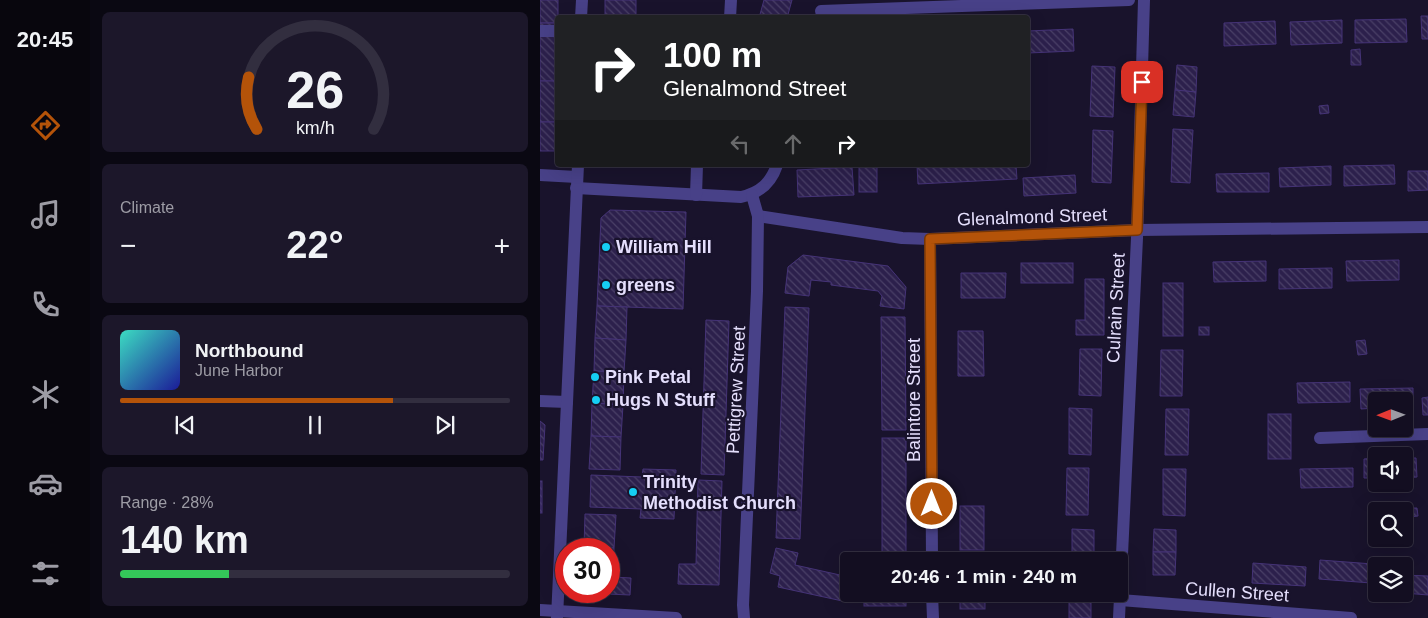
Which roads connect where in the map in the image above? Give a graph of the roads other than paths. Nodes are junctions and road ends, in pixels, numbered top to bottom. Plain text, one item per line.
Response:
1 (582, 0) edge
2 (731, 0) edge
3 (1129, 0) edge
4 (1144, 0) edge
5 (822, 10) edge
6 (582, 15) edge
7 (730, 15) edge
8 (540, 31) edge
9 (555, 31) edge
10 (697, 167) edge
11 (776, 167) edge
12 (540, 175) edge
13 (577, 177) edge
14 (696, 195) junction
15 (752, 195) junction
16 (758, 216) junction
17 (1428, 227) edge
18 (1137, 230) junction
19 (930, 239) junction
20 (540, 401) edge
21 (567, 402) junction
22 (1428, 434) edge
23 (1320, 438) dead end
24 (932, 552) edge
25 (1122, 552) edge
26 (1128, 601) edge
27 (932, 602) edge
28 (1120, 602) edge
29 (540, 610) edge
30 (557, 615) edge
31 (676, 618) edge
32 (744, 618) edge
33 (932, 618) edge
34 (1119, 618) edge
35 (1351, 618) edge

1 - 6 street
2 - 7 street
3 - 5 street
4 - 18 street, Culrain Street
8 - 9 street
10 - 14 street
11 - 15 street
12 - 13 street
13 - 14 street
13 - 21 street
14 - 15 street
15 - 16 street, Pettigrew Street
16 - 19 street, Glenalmond Street
16 - 32 street, Pettigrew Street
17 - 18 street, Glenalmond Street
18 - 19 street, Glenalmond Street
18 - 25 street, Culrain Street
19 - 24 street, Balintore Street
20 - 21 street
21 - 30 street
22 - 23 street
26 - 35 street, Cullen Street
27 - 33 street
28 - 34 street, Culrain Street
29 - 30 street
30 - 31 street

